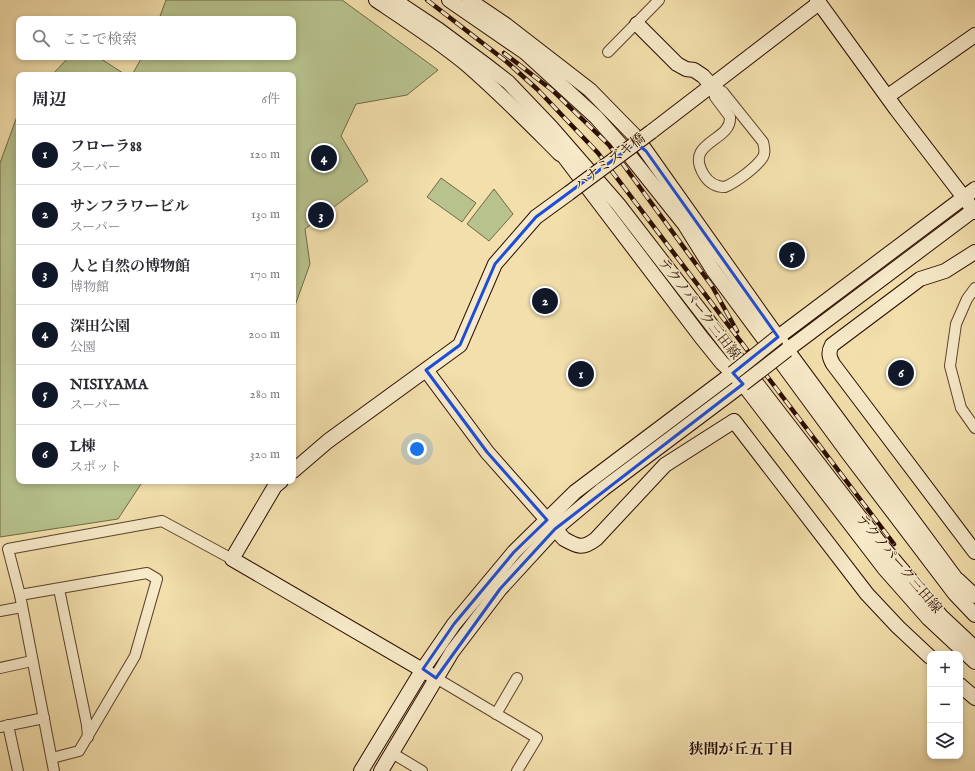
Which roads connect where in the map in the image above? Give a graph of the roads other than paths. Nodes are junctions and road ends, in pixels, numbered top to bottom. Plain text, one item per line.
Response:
1 (376, 0) edge
2 (394, 0) edge
3 (449, 0) edge
4 (469, 0) edge
5 (660, 0) edge
6 (818, 1) edge
7 (637, 24) junction
8 (975, 35) edge
9 (608, 52) dead end
10 (526, 53) junction
11 (508, 82) junction
12 (712, 86) junction
13 (888, 96) junction
14 (646, 151) junction
15 (568, 161) junction
16 (970, 193) edge
17 (975, 210) edge
18 (975, 252) edge
19 (975, 288) edge
20 (778, 337) junction
21 (787, 350) junction
22 (426, 370) junction
23 (733, 373) junction
24 (743, 384) junction
25 (975, 428) edge
26 (296, 468) edge
27 (277, 484) edge
28 (551, 524) junction
29 (4, 549) edge
30 (975, 552) edge
31 (232, 559) junction
32 (954, 576) junction
33 (59, 589) junction
34 (20, 595) junction
35 (975, 596) edge
36 (22, 607) junction
37 (975, 608) edge
38 (0, 611) edge
39 (975, 615) edge
40 (975, 648) edge
41 (927, 655) edge
42 (32, 661) junction
43 (975, 663) edge
44 (0, 668) edge
45 (423, 669) junction
46 (436, 678) junction
47 (517, 678) dead end
48 (962, 687) edge
49 (975, 698) edge
50 (496, 714) junction
51 (44, 718) junction
52 (4, 726) edge
53 (88, 737) junction
54 (392, 753) junction
55 (52, 758) junction
56 (18, 771) edge
57 (54, 771) edge
58 (360, 771) edge
59 (381, 771) edge
60 (422, 771) edge
61 (517, 771) edge

1 - 15 street
2 - 11 street, テクノパーク三田線
3 - 10 street, テクノパーク三田線
4 - 14 street
5 - 7 street
6 - 12 street, ハナミズキ橋
6 - 13 street
7 - 9 street
7 - 12 street
8 - 13 street
10 - 14 street
10 - 39 street, テクノパーク三田線
11 - 15 street
11 - 40 street, テクノパーク三田線
12 - 12 street
12 - 22 street, ハナミズキ橋, bridge
13 - 16 street
14 - 20 street
15 - 23 street
16 - 17 street
16 - 20 street
17 - 21 street
18 - 30 street
19 - 25 street
20 - 21 street
20 - 23 street, bridge
21 - 24 street, bridge
21 - 32 street
22 - 26 street, ハナミズキ橋
22 - 28 street
23 - 24 street
23 - 28 street
24 - 28 street
24 - 43 street
27 - 31 street
28 - 41 street
28 - 45 street
28 - 46 street
29 - 31 street
29 - 34 street
31 - 45 street
32 - 35 street
32 - 37 street
33 - 34 street
33 - 53 street
33 - 53 street
34 - 36 street
36 - 38 street
36 - 42 street
42 - 44 street
42 - 51 street
45 - 46 street
45 - 58 street
46 - 50 street
46 - 54 street
47 - 50 street
48 - 49 street
50 - 61 street
51 - 52 street
51 - 55 street
52 - 56 street
53 - 55 street
54 - 59 street
54 - 60 street
55 - 57 street

